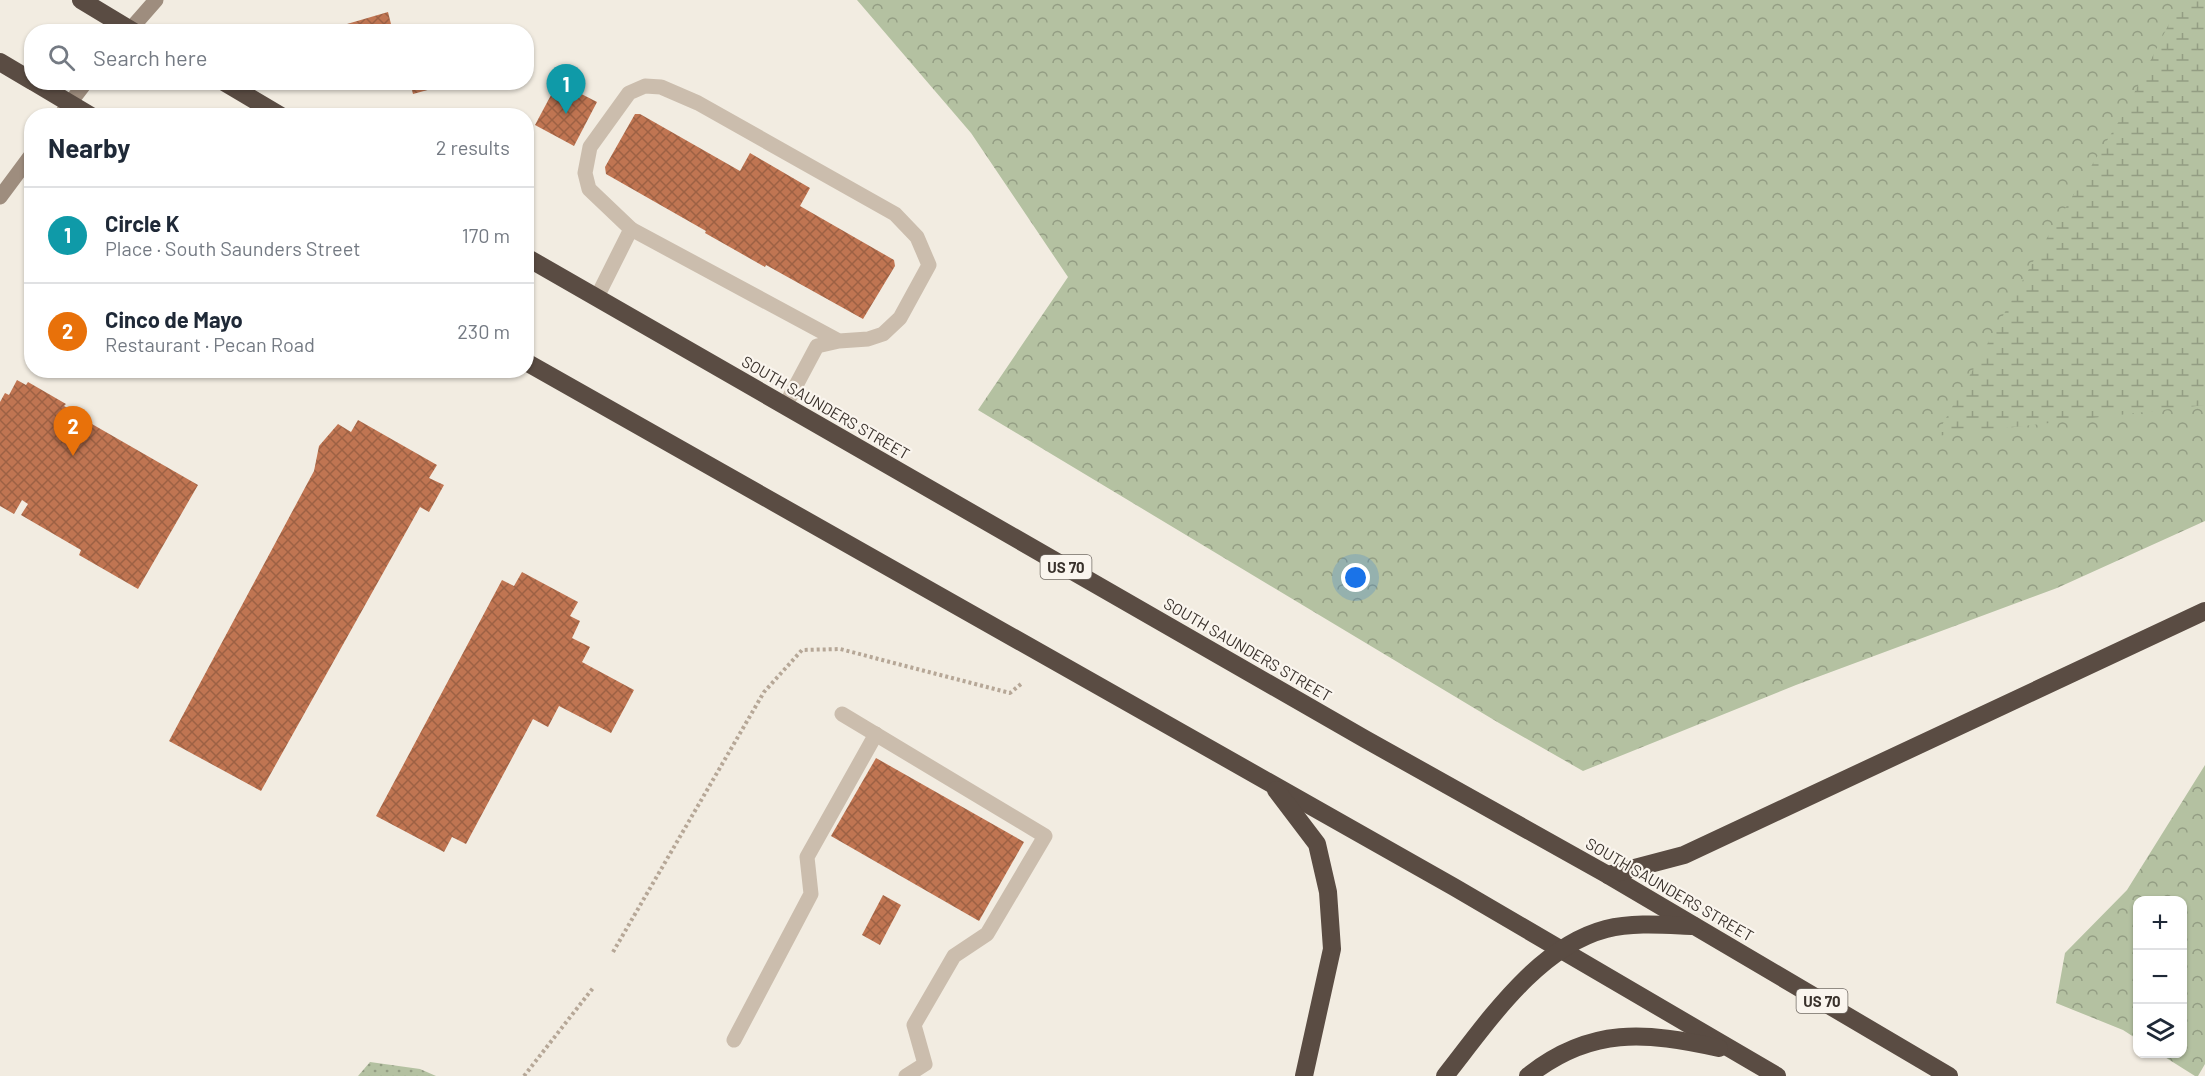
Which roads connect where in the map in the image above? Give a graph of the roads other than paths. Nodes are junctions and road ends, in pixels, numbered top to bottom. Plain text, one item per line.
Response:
1 (81, 0) edge
2 (156, 0) edge
3 (120, 24) edge
4 (137, 24) edge
5 (0, 62) edge
6 (24, 77) edge
7 (42, 90) edge
8 (80, 90) edge
9 (237, 90) edge
10 (64, 108) edge
11 (66, 108) edge
12 (268, 108) edge
13 (24, 165) edge
14 (0, 197) edge
15 (631, 230) junction
16 (534, 262) edge
17 (597, 297) junction
18 (839, 341) junction
19 (534, 367) edge
20 (785, 406) junction
21 (2205, 611) edge
22 (842, 714) dead end
23 (876, 734) junction
24 (1271, 783) junction
25 (1608, 875) junction
26 (1696, 926) junction
27 (1562, 951) junction
28 (734, 1040) dead end
29 (1737, 1052) junction
30 (906, 1076) edge
31 (1304, 1076) edge
32 (1444, 1076) edge
33 (1528, 1076) edge
34 (1778, 1076) edge
35 (1949, 1076) edge

1 - 3 highway
2 - 4 street
5 - 6 highway
7 - 10 highway
8 - 11 street
9 - 12 highway
13 - 14 street
15 - 17 lane
15 - 18 lane
15 - 18 lane
16 - 17 highway, SOUTH SAUNDERS STREET / US 70
17 - 20 highway, SOUTH SAUNDERS STREET / US 70
18 - 20 lane
19 - 24 highway
20 - 25 highway, SOUTH SAUNDERS STREET / US 70
21 - 25 highway
22 - 23 lane
23 - 28 lane
23 - 30 lane
24 - 27 highway
24 - 31 highway
25 - 26 highway, SOUTH SAUNDERS STREET / US 70
26 - 27 highway
26 - 35 highway, SOUTH SAUNDERS STREET / US 70
27 - 29 highway
27 - 32 highway
29 - 33 highway
29 - 34 highway

